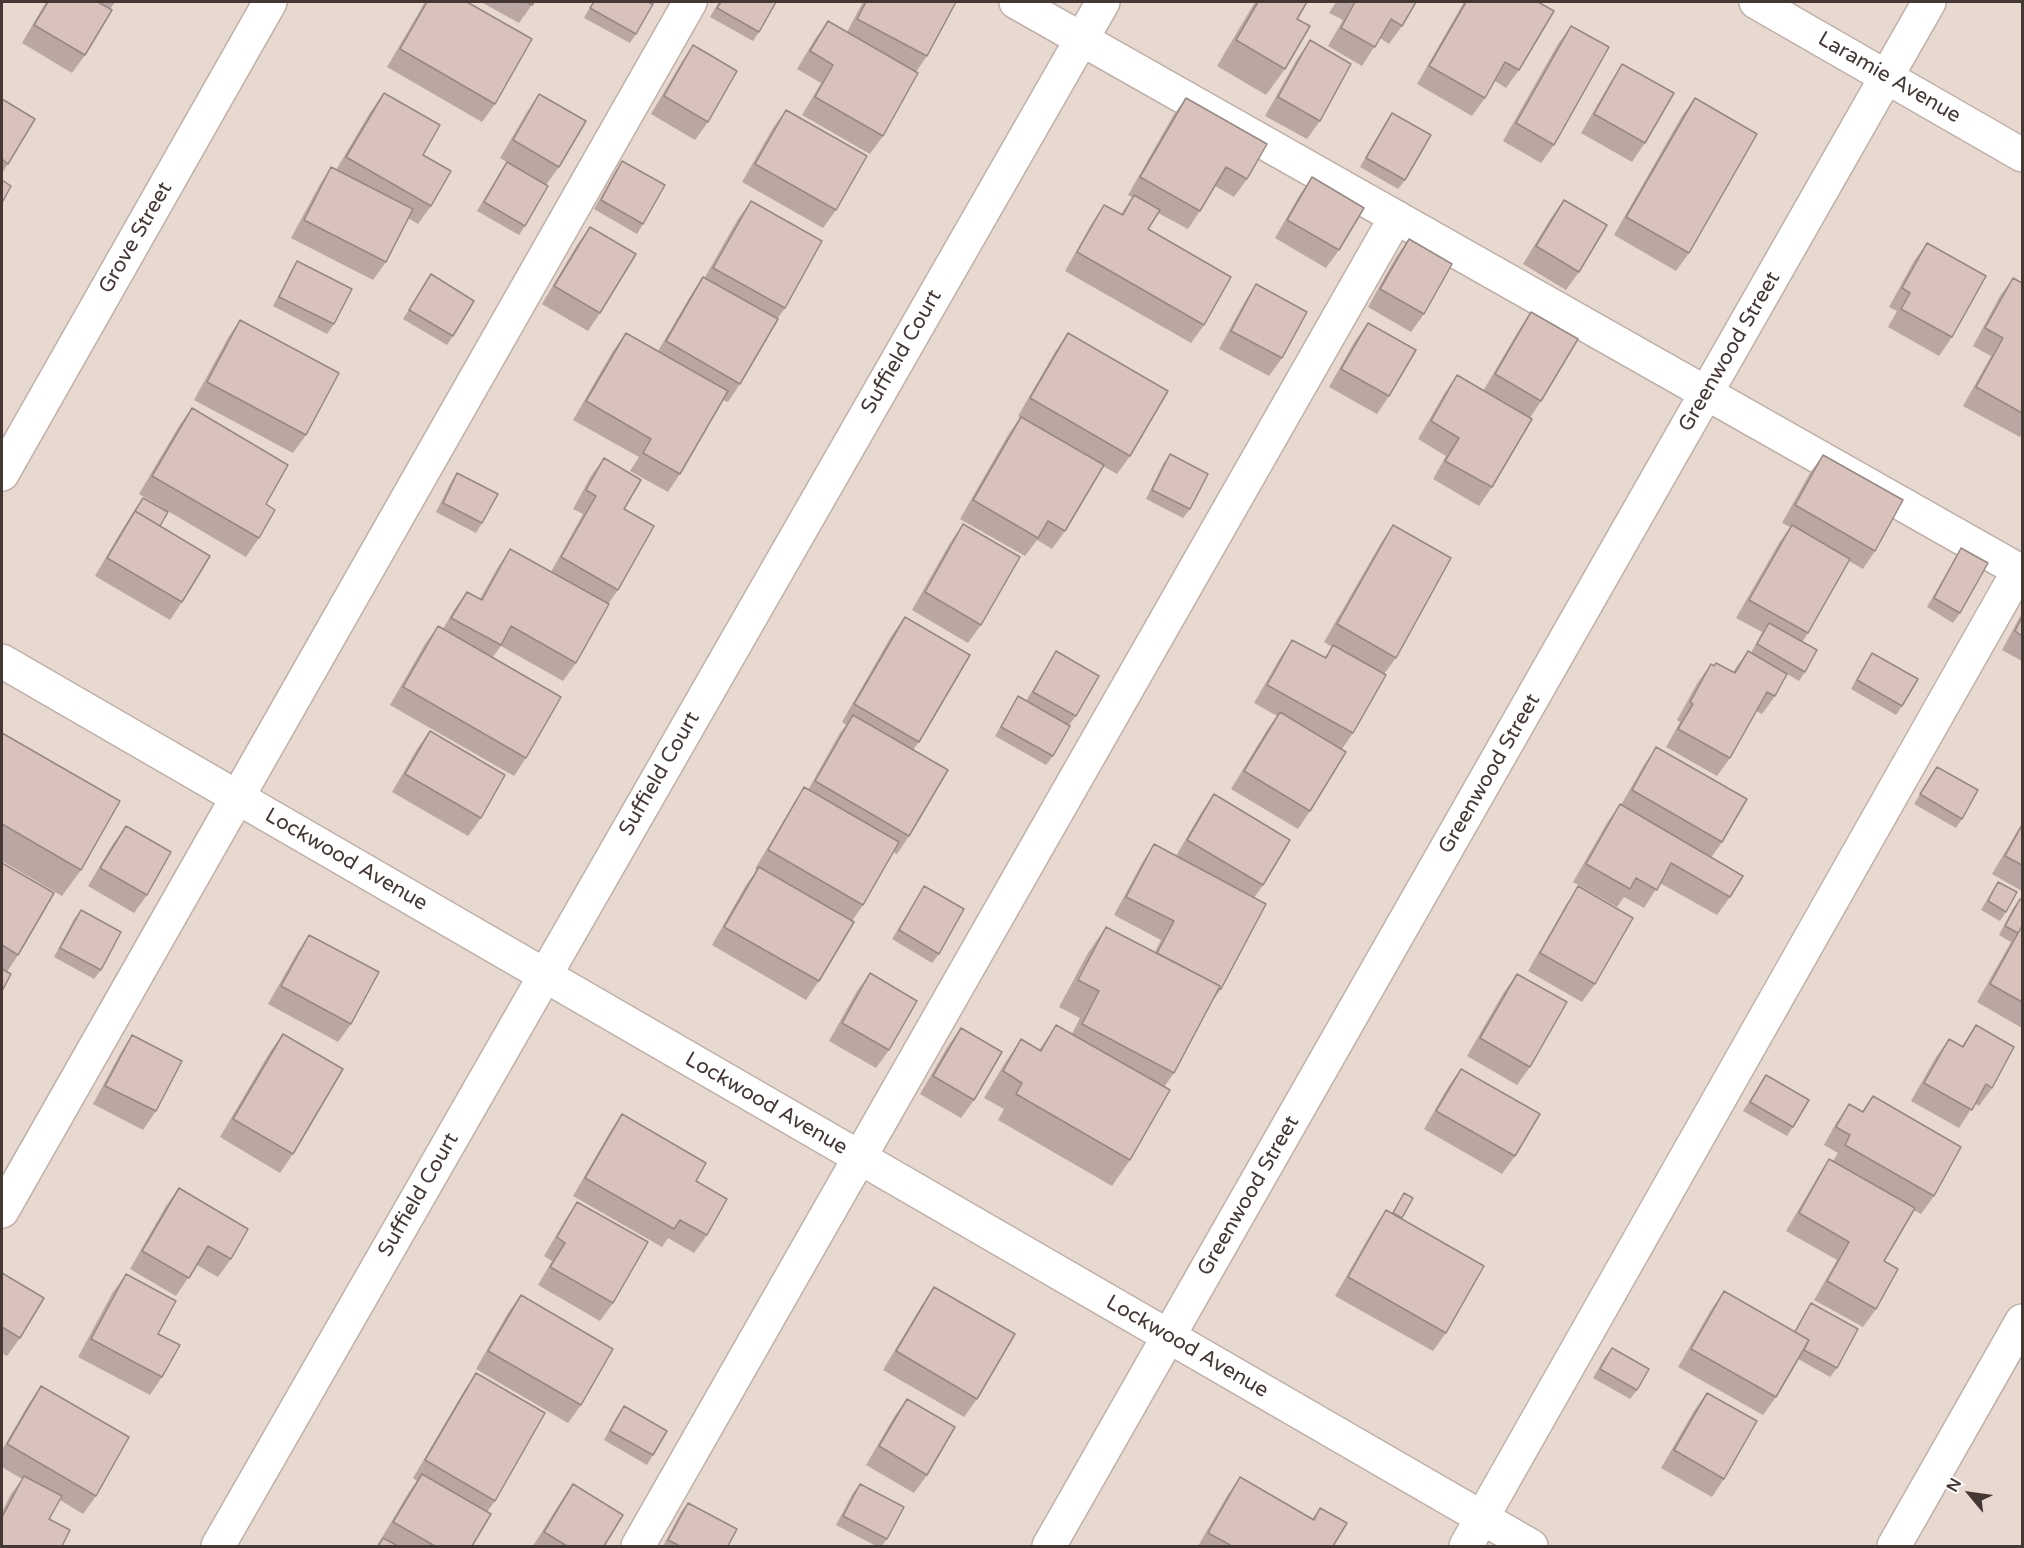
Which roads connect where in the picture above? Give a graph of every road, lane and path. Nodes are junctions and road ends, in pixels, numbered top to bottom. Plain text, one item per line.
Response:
1 (270, 2) edge
2 (690, 2) edge
3 (1016, 2) edge
4 (1103, 2) edge
5 (1756, 2) edge
6 (1929, 2) edge
7 (1082, 40) junction
8 (1887, 77) junction
9 (2022, 155) edge
10 (1396, 217) junction
11 (1708, 392) junction
12 (2, 474) edge
13 (2021, 571) edge
14 (2, 661) edge
15 (237, 798) junction
16 (544, 975) junction
17 (860, 1158) junction
18 (2, 1211) edge
19 (2022, 1321) edge
20 (1168, 1337) junction
21 (1482, 1518) junction
22 (218, 1546) edge
23 (638, 1546) edge
24 (1049, 1546) edge
25 (1466, 1546) edge
26 (1531, 1546) edge
27 (1893, 1546) edge

1 - 12 street, Grove Street
2 - 15 street
3 - 7 street
4 - 7 street, Suffield Court
5 - 8 street, Laramie Avenue
6 - 8 street, Greenwood Street
7 - 10 street
7 - 16 street, Suffield Court
8 - 9 street, Laramie Avenue
8 - 11 street, Greenwood Street
10 - 11 street
10 - 17 street
11 - 13 street
11 - 20 street, Greenwood Street
13 - 21 street
14 - 15 street, Lockwood Avenue
15 - 16 street, Lockwood Avenue
15 - 18 street
16 - 17 street, Lockwood Avenue
16 - 22 street, Suffield Court
17 - 20 street, Lockwood Avenue
17 - 23 street
19 - 27 street
20 - 21 street, Lockwood Avenue
20 - 24 street, Greenwood Street
21 - 25 street
21 - 26 street, Lockwood Avenue

